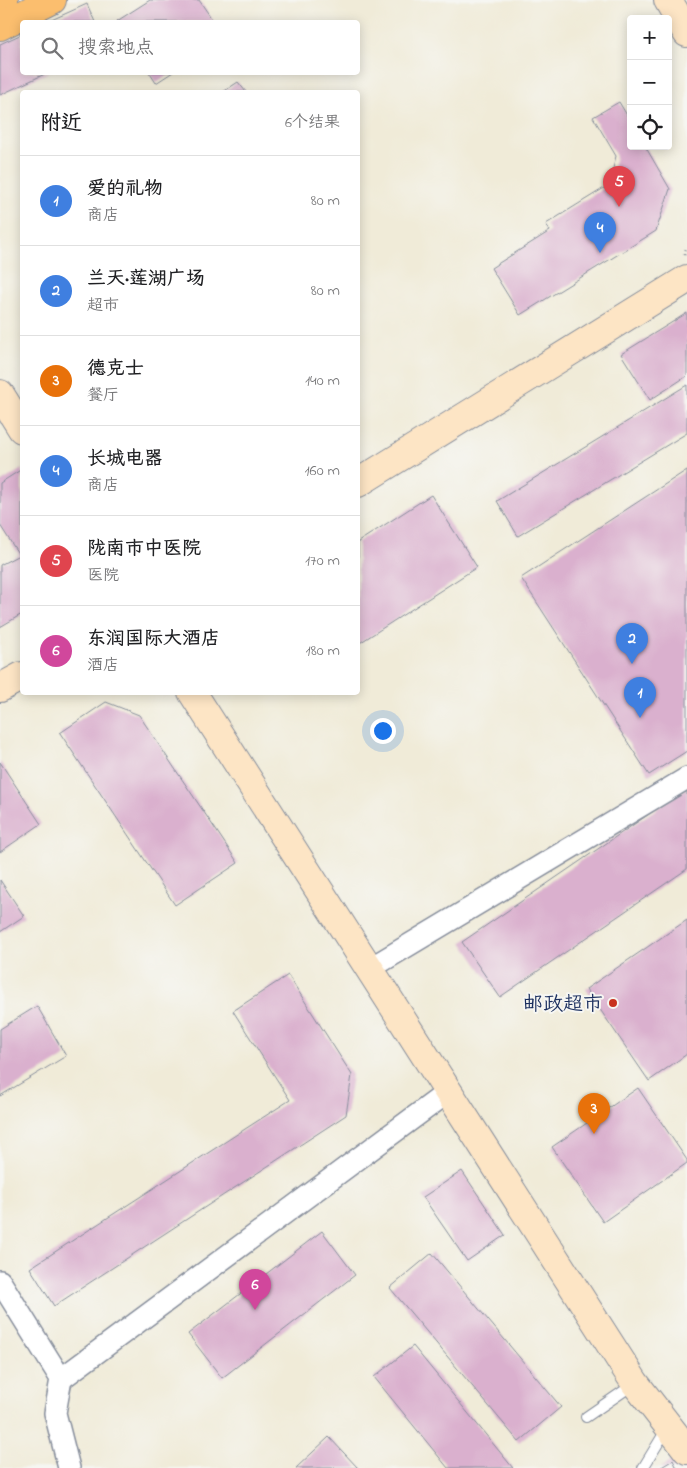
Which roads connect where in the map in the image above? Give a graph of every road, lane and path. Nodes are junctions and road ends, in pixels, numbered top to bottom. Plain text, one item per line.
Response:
1 (4, 0) edge
2 (52, 0) edge
3 (668, 0) edge
4 (0, 2) edge
5 (0, 26) edge
6 (687, 33) edge
7 (687, 279) edge
8 (0, 394) edge
9 (20, 426) edge
10 (360, 481) edge
11 (20, 677) edge
12 (0, 688) edge
13 (194, 695) edge
14 (687, 778) edge
15 (369, 969) junction
16 (448, 1092) junction
17 (0, 1281) edge
18 (61, 1379) junction
19 (635, 1383) junction
20 (586, 1417) dead end
21 (669, 1426) junction
22 (687, 1450) edge
23 (69, 1468) edge
24 (642, 1468) edge

1 - 4 main road
2 - 5 main road
3 - 6 street
7 - 10 street
8 - 9 street
11 - 12 street
13 - 15 street
14 - 15 street
15 - 16 street
16 - 18 street
16 - 19 street
17 - 18 street
18 - 23 street
19 - 20 lane
19 - 21 street
21 - 22 street
21 - 24 lane

